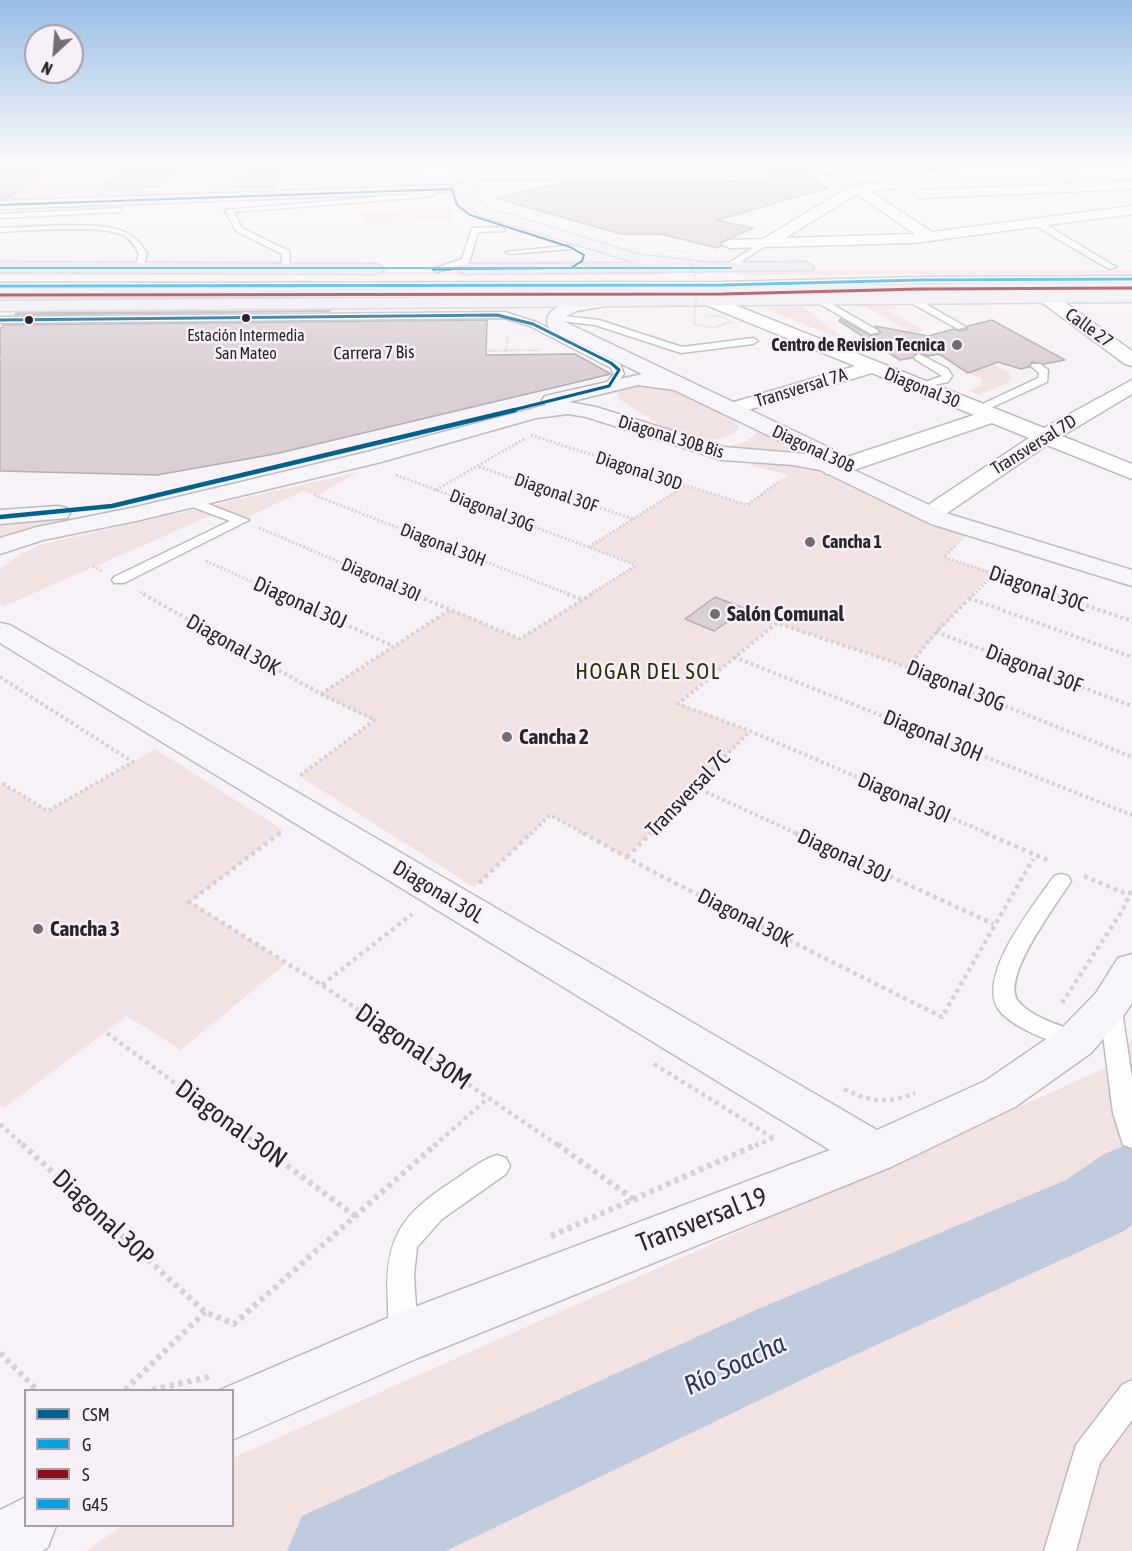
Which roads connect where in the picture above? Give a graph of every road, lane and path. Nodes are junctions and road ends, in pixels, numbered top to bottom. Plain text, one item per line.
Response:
1 (124, 233) edge
2 (247, 233) edge
3 (474, 233) edge
4 (488, 233) edge
5 (498, 233) edge
6 (542, 233) edge
7 (782, 233) edge
8 (847, 233) edge
9 (922, 233) edge
10 (957, 233) edge
11 (1055, 233) edge
12 (1096, 233) edge
13 (929, 237) junction
14 (505, 238) junction
15 (913, 239) junction
16 (837, 241) junction
17 (766, 243) junction
18 (571, 244) junction
19 (729, 244) dead end
20 (1132, 253) edge
21 (876, 256) dead end
22 (675, 259) dead end
23 (0, 267) edge
24 (701, 267) junction
25 (1112, 267) junction
26 (1132, 267) edge
27 (139, 268) junction
28 (286, 268) junction
29 (531, 268) junction
30 (571, 268) junction
31 (437, 269) junction
32 (729, 272) junction
33 (0, 277) edge
34 (1132, 277) edge
35 (723, 285) junction
36 (0, 286) edge
37 (1132, 287) edge
38 (0, 292) edge
39 (907, 297) junction
40 (1046, 297) junction
41 (1132, 297) edge
42 (818, 299) junction
43 (600, 302) junction
44 (0, 306) edge
45 (708, 308) junction
46 (556, 318) junction
47 (0, 320) edge
48 (962, 327) dead end
49 (874, 332) dead end
50 (508, 334) dead end
51 (753, 341) dead end
52 (584, 349) junction
53 (506, 350) junction
54 (919, 357) dead end
55 (0, 359) edge
56 (1132, 360) edge
57 (1036, 366) dead end
58 (871, 367) junction
59 (677, 384) junction
60 (609, 386) junction
61 (1132, 386) edge
62 (921, 387) junction
63 (1110, 399) junction
64 (1132, 403) edge
65 (730, 409) junction
66 (985, 413) junction
67 (540, 431) dead end
68 (531, 435) junction
69 (1044, 437) junction
70 (675, 439) junction
71 (479, 467) junction
72 (841, 467) junction
73 (1132, 472) edge
74 (391, 473) dead end
75 (788, 475) dead end
76 (685, 486) junction
77 (436, 490) junction
78 (310, 493) dead end
79 (167, 494) junction
80 (0, 501) edge
81 (190, 501) junction
82 (939, 508) junction
83 (0, 517) edge
84 (633, 519) junction
85 (242, 520) junction
86 (0, 546) edge
87 (589, 547) junction
88 (944, 557) dead end
89 (206, 561) dead end
90 (93, 566) dead end
91 (1132, 567) edge
92 (994, 574) junction
93 (1132, 578) edge
94 (119, 580) junction
95 (969, 598) junction
96 (582, 600) junction
97 (451, 609) junction
98 (1132, 621) edge
99 (0, 631) edge
100 (936, 632) junction
101 (393, 646) junction
102 (734, 657) junction
103 (1132, 657) edge
104 (908, 667) junction
105 (0, 677) edge
106 (321, 694) junction
107 (1132, 706) edge
108 (750, 731) junction
109 (1132, 758) edge
110 (299, 776) dead end
111 (0, 782) edge
112 (695, 787) junction
113 (1132, 815) edge
114 (284, 830) dead end
115 (626, 857) junction
116 (1033, 859) dead end
117 (1063, 872) junction
118 (474, 887) dead end
119 (1129, 895) dead end
120 (412, 914) dead end
121 (994, 924) junction
122 (322, 985) junction
123 (1121, 987) edge
124 (107, 1033) dead end
125 (1076, 1041) junction
126 (488, 1098) junction
127 (0, 1124) edge
128 (1132, 1137) edge
129 (875, 1153) junction
130 (497, 1166) dead end
131 (633, 1199) dead end
132 (355, 1216) junction
133 (206, 1312) junction
134 (404, 1337) junction
135 (0, 1353) edge
136 (35, 1389) edge
137 (126, 1389) edge
138 (1132, 1395) edge
139 (234, 1412) edge
140 (26, 1527) edge
141 (0, 1547) edge
142 (1059, 1551) edge

1 - 27 lane
2 - 28 lane
3 - 31 lane
4 - 14 lane
5 - 14 main road
6 - 18 main road
7 - 17 street
8 - 16 street
9 - 13 street
10 - 13 street
11 - 25 lane
12 - 20 path
13 - 15 street
14 - 18 main road
14 - 18 lane
14 - 29 lane
15 - 16 street
15 - 21 street
16 - 17 street
17 - 19 street
17 - 32 lane
18 - 24 main road
18 - 30 main road
22 - 45 path, bridge
23 - 27 highway
24 - 30 highway
24 - 32 highway
25 - 26 highway
25 - 32 highway
27 - 28 highway
28 - 31 highway
29 - 30 highway
29 - 31 highway
32 - 33 lane
32 - 34 lane
32 - 35 lane
34 - 35 lane
35 - 36 lane
37 - 38 highway
39 - 40 main road
39 - 42 main road
39 - 48 lane
40 - 41 main road
40 - 56 street, Calle 27
42 - 45 main road
42 - 49 lane
43 - 44 main road
43 - 45 main road
43 - 46 main road
45 - 58 street, Diagonal 30
46 - 51 lane
46 - 59 main road, Diagonal 30B
47 - 52 lane
50 - 53 path
52 - 53 path, Carrera 7 Bis
52 - 60 lane
53 - 55 path, Carrera 7 Bis
54 - 62 lane
57 - 66 lane
58 - 62 street, Diagonal 30
58 - 65 street, Transversal 7A
59 - 60 main road
59 - 65 main road, Diagonal 30B
60 - 70 main road
60 - 79 main road
61 - 63 street, Transversal 7D
62 - 66 street, Diagonal 30
63 - 64 street
63 - 69 street, Transversal 7D
65 - 70 main road
65 - 72 main road, Diagonal 30B
66 - 69 street, Diagonal 30
66 - 72 street
67 - 68 path
68 - 71 path
68 - 76 path, Diagonal 30D
69 - 73 street, Diagonal 30
69 - 82 street, Transversal 7D
70 - 72 main road, Diagonal 30B Bis
70 - 81 main road, Diagonal 30B Bis
71 - 77 path
71 - 84 path, Diagonal 30F
72 - 82 main road, Diagonal 30B
72 - 93 main road, Diagonal 30B
74 - 77 path, Diagonal 30G
75 - 76 path, Diagonal 30D
76 - 84 path
77 - 87 path, Diagonal 30G
78 - 96 path, Diagonal 30H
79 - 80 main road
79 - 83 main road
81 - 85 lane
81 - 86 main road
82 - 91 main road, Diagonal 30B
84 - 87 path
85 - 94 lane
85 - 97 path, Diagonal 30I
87 - 96 path, Diagonal 30G
88 - 92 path, Diagonal 30C
89 - 101 path, Diagonal 30J
90 - 94 path, Diagonal 30K
92 - 95 path
92 - 98 path, Diagonal 30C
94 - 106 path, Diagonal 30K
95 - 100 path
95 - 103 path
96 - 97 path, Diagonal 30I
97 - 101 path
99 - 129 main road, Diagonal 30L
100 - 104 path
100 - 107 path, Diagonal 30F
101 - 106 path
102 - 104 path, Diagonal 30G
102 - 108 path, Diagonal 30I
102 - 113 path, Diagonal 30H
104 - 109 path, Diagonal 30G
105 - 111 path
106 - 110 path, Diagonal 30K
108 - 112 path, Transversal 7C
108 - 117 path, Diagonal 30I
112 - 115 path, Transversal 7C
112 - 121 path, Diagonal 30J
114 - 122 path, Diagonal 30M
115 - 118 path, Diagonal 30K
115 - 121 path, Diagonal 30K
116 - 121 path
117 - 119 path, Diagonal 30I
117 - 125 lane
120 - 122 path
122 - 126 path, Diagonal 30M
123 - 125 main road, Transversal 19
123 - 128 lane
124 - 132 path, Diagonal 30N
125 - 129 main road, Transversal 19
126 - 131 path, Diagonal 30M
126 - 132 path
127 - 133 path, Diagonal 30P
129 - 134 main road, Transversal 19
130 - 134 lane
132 - 133 path, Diagonal 30P
133 - 137 path
134 - 139 main road, Transversal 19
135 - 136 path
138 - 142 lane
140 - 141 main road

